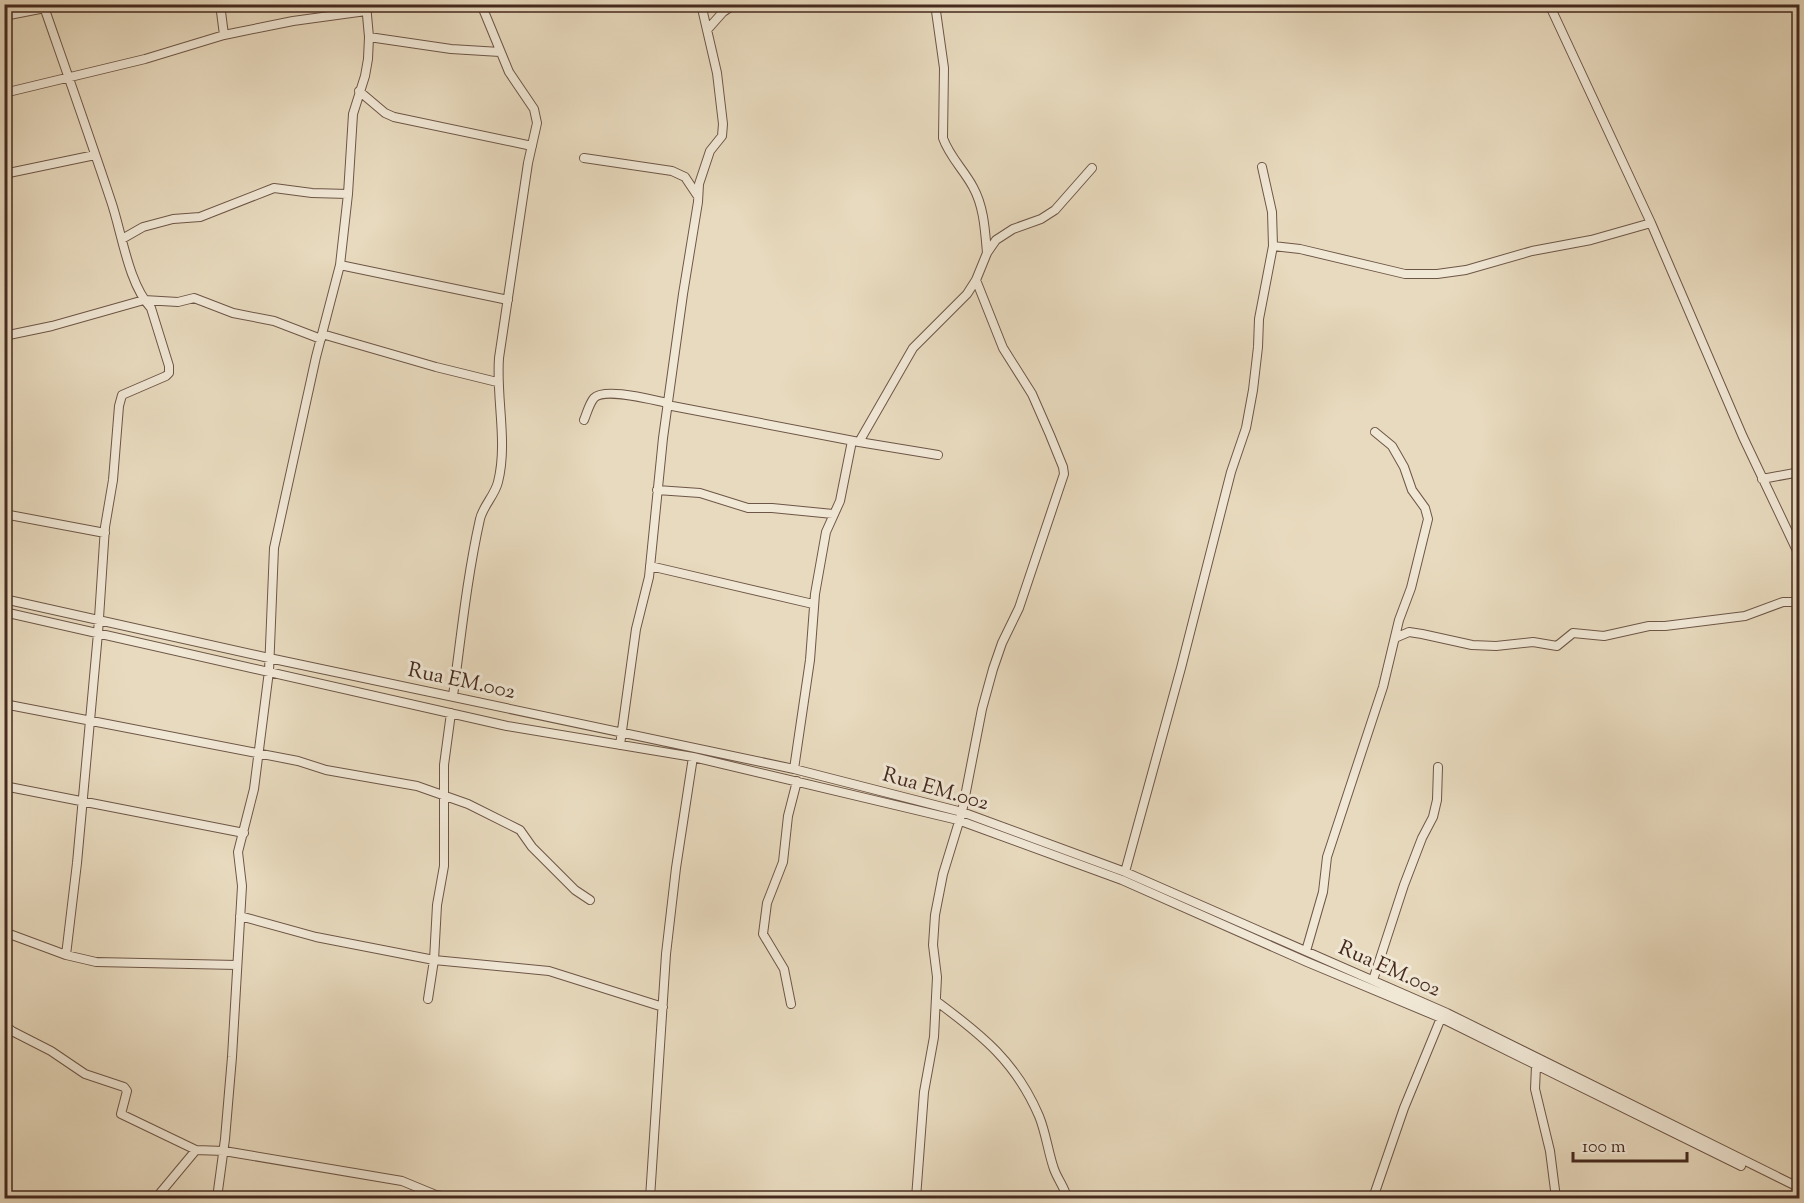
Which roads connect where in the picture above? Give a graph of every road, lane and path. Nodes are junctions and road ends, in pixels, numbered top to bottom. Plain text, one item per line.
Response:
1 (55, 4) edge
2 (220, 4) edge
3 (481, 4) edge
4 (701, 4) edge
5 (735, 4) edge
6 (935, 4) edge
7 (1549, 4) edge
8 (44, 6) edge
9 (366, 8) edge
10 (4, 16) edge
11 (707, 30) junction
12 (224, 35) junction
13 (369, 37) junction
14 (500, 52) junction
15 (69, 78) junction
16 (359, 91) junction
17 (4, 93) edge
18 (532, 146) junction
19 (95, 154) junction
20 (584, 158) dead end
21 (1262, 167) dead end
22 (1092, 168) dead end
23 (4, 174) edge
24 (348, 194) junction
25 (698, 196) junction
26 (1651, 223) junction
27 (122, 239) junction
28 (1273, 246) junction
29 (987, 253) junction
30 (340, 265) junction
31 (976, 280) junction
32 (144, 300) junction
33 (508, 300) junction
34 (4, 336) edge
35 (322, 337) junction
36 (497, 382) junction
37 (667, 404) junction
38 (584, 420) dead end
39 (1375, 432) dead end
40 (856, 442) junction
41 (938, 455) dead end
42 (1800, 472) edge
43 (1762, 479) junction
44 (657, 490) junction
45 (4, 514) edge
46 (833, 514) junction
47 (105, 533) junction
48 (1800, 557) edge
49 (650, 566) junction
50 (4, 598) edge
51 (1800, 602) edge
52 (813, 604) junction
53 (4, 612) edge
54 (98, 621) junction
55 (98, 633) junction
56 (1395, 638) junction
57 (269, 658) junction
58 (269, 671) junction
59 (453, 696) junction
60 (4, 704) edge
61 (451, 713) junction
62 (90, 721) junction
63 (622, 732) junction
64 (620, 745) junction
65 (258, 753) junction
66 (693, 757) junction
67 (1438, 767) dead end
68 (794, 769) junction
69 (797, 781) junction
70 (4, 786) edge
71 (445, 796) junction
72 (82, 801) junction
73 (960, 816) junction
74 (244, 833) junction
75 (1125, 872) junction
76 (590, 900) dead end
77 (240, 916) junction
78 (4, 932) edge
79 (1306, 951) junction
80 (66, 955) junction
81 (434, 960) junction
82 (237, 965) junction
83 (1373, 980) junction
84 (428, 999) dead end
85 (936, 1001) junction
86 (791, 1004) dead end
87 (663, 1007) junction
88 (1441, 1018) junction
89 (8, 1029) edge
90 (4, 1040) edge
91 (1536, 1066) junction
92 (196, 1150) junction
93 (224, 1150) junction
94 (1800, 1188) edge
95 (4, 1190) edge
96 (1800, 1194) edge
97 (13, 1198) edge
98 (156, 1198) edge
99 (217, 1198) edge
100 (454, 1198) edge
101 (651, 1198) edge
102 (916, 1198) edge
103 (1067, 1198) edge
104 (1373, 1198) edge
105 (1556, 1198) edge

1 - 8 street
2 - 12 street
3 - 14 street
4 - 11 street
5 - 11 street
6 - 29 street
7 - 26 street
8 - 10 street
8 - 15 street
9 - 12 street
9 - 13 street
11 - 25 street
12 - 15 street
13 - 14 street
13 - 16 street
14 - 18 street
15 - 17 street
15 - 19 street
16 - 18 street
16 - 24 street
18 - 33 street
19 - 23 street
19 - 27 street
20 - 25 street
21 - 28 street
22 - 29 street
24 - 27 street
24 - 30 street
25 - 37 street
26 - 28 street
26 - 43 street
27 - 32 street
28 - 75 street
29 - 31 street
30 - 33 street
30 - 35 street
31 - 40 street
31 - 73 street
32 - 34 street
32 - 35 street
32 - 47 street
33 - 36 street
35 - 36 street
35 - 57 street
36 - 59 street
37 - 38 street
37 - 40 street
37 - 44 street
39 - 56 street
40 - 41 street
40 - 46 street
42 - 43 street
43 - 48 street
44 - 46 street
44 - 49 street
45 - 47 street
46 - 52 street
47 - 54 street
49 - 52 street
49 - 63 street
50 - 54 street, Rua EM.002
51 - 56 street
52 - 68 street
53 - 55 street, Rua EM.002
54 - 55 street
54 - 57 street, Rua EM.002
55 - 58 street, Rua EM.002
55 - 62 street
56 - 79 street
57 - 58 street
57 - 59 street, Rua EM.002
58 - 61 street, Rua EM.002
58 - 65 street
59 - 63 street, Rua EM.002
60 - 62 street
61 - 64 street, Rua EM.002
61 - 71 street
62 - 65 street
62 - 72 street
63 - 64 street
63 - 68 street, Rua EM.002
64 - 66 street, Rua EM.002
65 - 71 street
65 - 74 street
66 - 69 street, Rua EM.002
66 - 87 street
67 - 83 street
68 - 73 street, Rua EM.002
69 - 73 street, Rua EM.002
69 - 86 street
70 - 72 street
71 - 76 street
71 - 81 street
72 - 74 street
72 - 80 street
73 - 75 street, Rua EM.002
73 - 85 street
73 - 88 street, Rua EM.002
74 - 77 street
75 - 79 street, Rua EM.002
77 - 81 street
77 - 82 street
78 - 80 street
79 - 83 street, Rua EM.002
80 - 82 street
81 - 84 street
81 - 87 street
82 - 93 street
83 - 94 street, Rua EM.002
85 - 102 street
85 - 103 street
87 - 101 street
88 - 91 street, Rua EM.002
88 - 104 street
89 - 90 street
89 - 92 street
91 - 96 street, Rua EM.002
91 - 105 street
92 - 93 street
92 - 98 street
93 - 99 street
93 - 100 street
95 - 97 street

